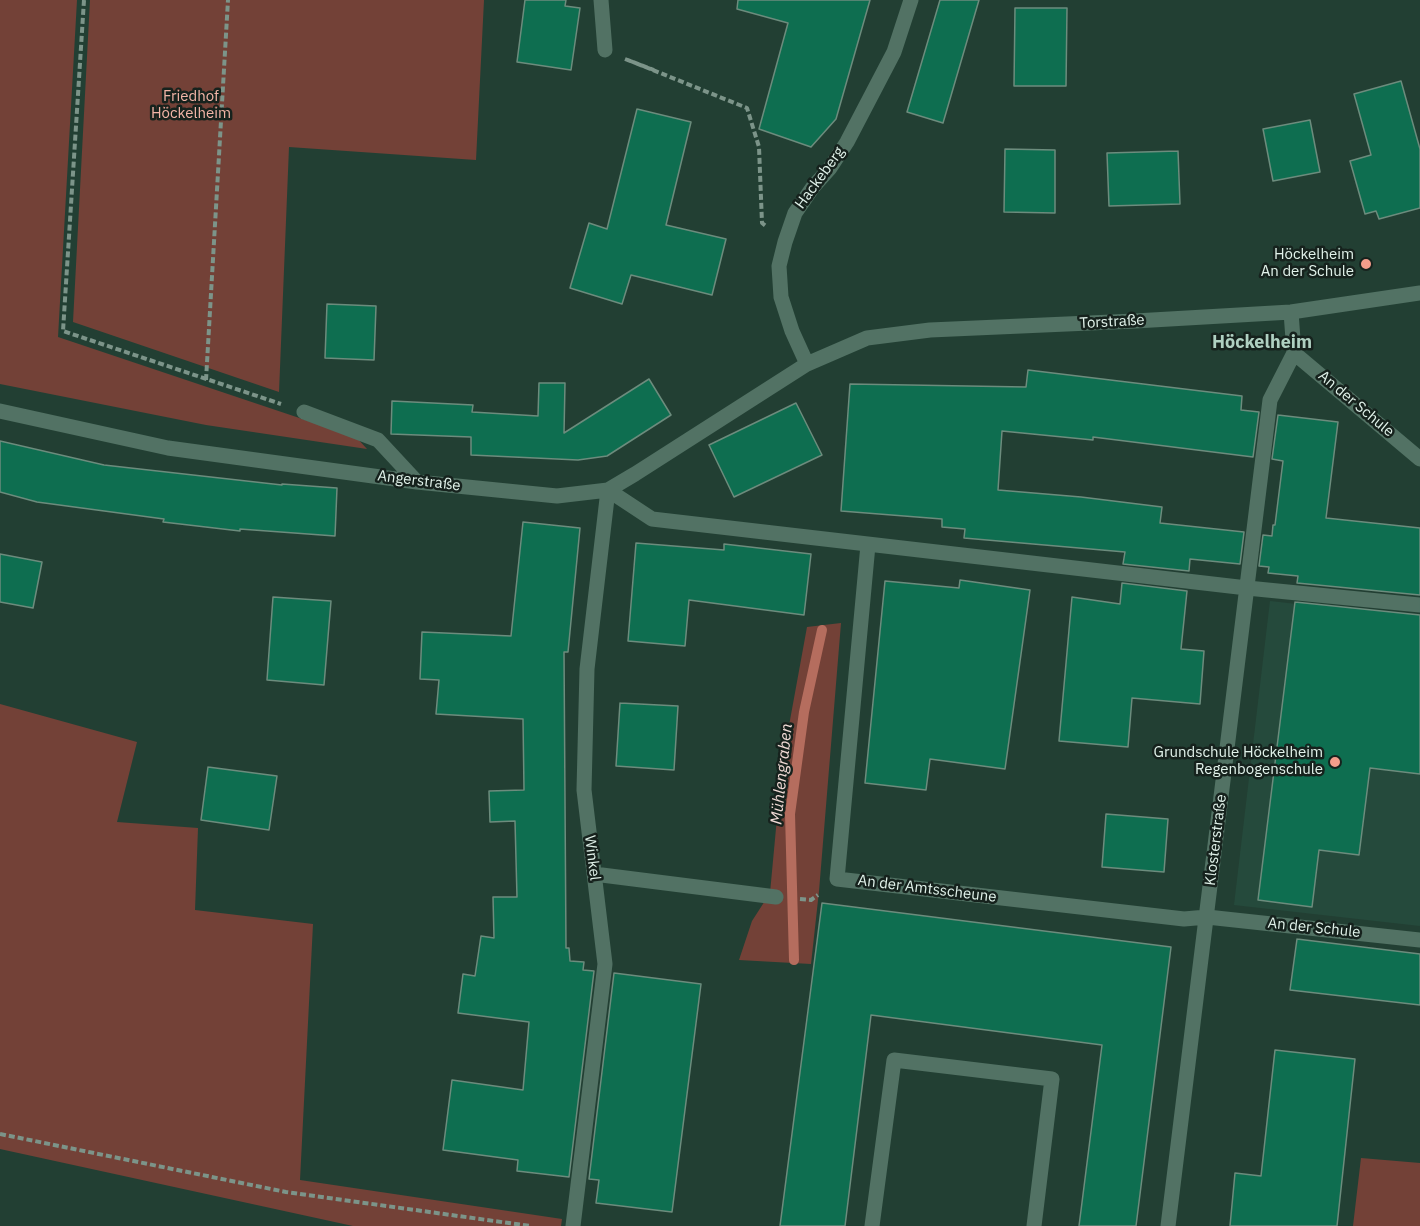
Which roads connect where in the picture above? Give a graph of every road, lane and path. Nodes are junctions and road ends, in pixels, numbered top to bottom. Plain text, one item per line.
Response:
1 (84, 0) edge
2 (228, 0) edge
3 (601, 0) edge
4 (911, 0) edge
5 (605, 50) junction
6 (654, 70) dead end
7 (785, 242) junction
8 (1420, 293) edge
9 (1292, 312) junction
10 (1294, 353) junction
11 (807, 364) junction
12 (206, 380) junction
13 (0, 411) edge
14 (304, 412) joint
15 (1420, 459) edge
16 (417, 482) junction
17 (608, 490) junction
18 (868, 545) junction
19 (1247, 588) junction
20 (1420, 605) edge
21 (594, 874) junction
22 (837, 879) junction
23 (776, 897) joint
24 (1207, 917) junction
25 (1420, 940) edge
26 (0, 1134) edge
27 (530, 1226) edge
28 (573, 1226) edge
29 (872, 1226) edge
30 (1034, 1226) edge
31 (1168, 1226) edge

1 - 12 path
2 - 12 path
3 - 5 street
4 - 7 street, Hackeberg
5 - 6 path
5 - 7 path
7 - 11 street, Hackeberg
8 - 9 street, Torstraße
9 - 10 street
9 - 11 street, Torstraße
10 - 15 street, An der Schule
10 - 19 street, Klosterstraße
11 - 17 street, Angerstraße
12 - 14 path
13 - 16 street, Angerstraße
14 - 16 street
16 - 17 street, Angerstraße
17 - 18 street
17 - 21 street, Winkel
18 - 19 street
18 - 22 street, An der Amtsscheune
19 - 20 street
19 - 24 street, Klosterstraße
21 - 23 street
21 - 28 street, Winkel
22 - 23 path
22 - 24 street, An der Amtsscheune
24 - 25 street, An der Schule
24 - 31 street, Klosterstraße
26 - 27 path
29 - 30 street

